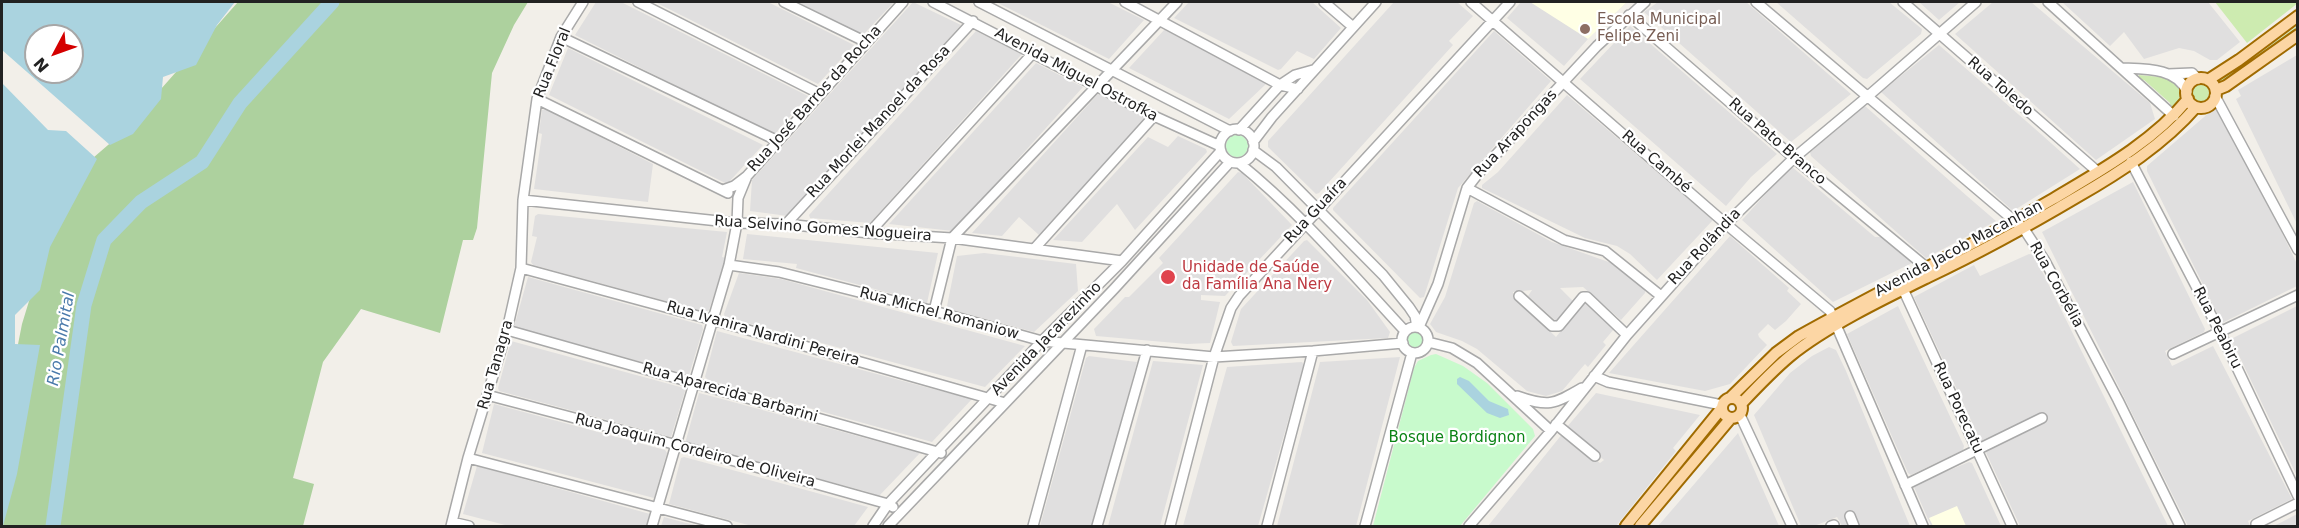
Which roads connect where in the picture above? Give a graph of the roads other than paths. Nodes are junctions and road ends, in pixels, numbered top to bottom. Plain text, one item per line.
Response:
1 (583, 2) edge
2 (638, 2) edge
3 (784, 2) edge
4 (903, 2) edge
5 (979, 2) edge
6 (1125, 2) edge
7 (1177, 2) edge
8 (1324, 2) edge
9 (1376, 2) edge
10 (1471, 2) edge
11 (1510, 2) edge
12 (1645, 2) edge
13 (1756, 2) edge
14 (1903, 2) edge
15 (1976, 2) edge
16 (2048, 2) edge
17 (938, 3) edge
18 (1629, 15) junction
19 (2298, 16) edge
20 (1161, 20) junction
21 (1492, 20) junction
22 (973, 21) junction
23 (1353, 27) junction
24 (1940, 33) junction
25 (2298, 35) edge
26 (561, 37) junction
27 (866, 42) junction
28 (1033, 52) junction
29 (2121, 68) junction
30 (1112, 70) junction
31 (1313, 70) junction
32 (2168, 74) junction
33 (2203, 79) junction
34 (1564, 82) junction
35 (1280, 85) junction
36 (1098, 86) junction
37 (1298, 89) junction
38 (2216, 93) junction
39 (820, 94) junction
40 (2187, 95) junction
41 (1867, 97) junction
42 (537, 99) junction
43 (2196, 107) junction
44 (1154, 116) junction
45 (2174, 116) junction
46 (1234, 130) junction
47 (778, 141) junction
48 (1253, 146) junction
49 (1220, 149) junction
50 (1794, 158) junction
51 (1235, 162) junction
52 (2132, 162) junction
53 (2098, 172) junction
54 (747, 176) junction
55 (1467, 188) junction
56 (723, 190) junction
57 (738, 198) junction
58 (523, 200) junction
59 (1318, 209) junction
60 (2014, 221) junction
61 (1304, 223) junction
62 (737, 224) junction
63 (786, 224) junction
64 (1726, 224) junction
65 (2024, 229) junction
66 (869, 233) junction
67 (952, 238) junction
68 (1035, 248) junction
69 (2298, 250) edge
70 (1122, 261) junction
71 (729, 265) junction
72 (1926, 267) junction
73 (521, 268) junction
74 (1903, 289) junction
75 (2298, 295) edge
76 (1520, 296) dead end
77 (1661, 296) junction
78 (934, 311) junction
79 (713, 320) junction
80 (1835, 321) junction
81 (1418, 327) junction
82 (507, 330) junction
83 (1405, 332) junction
84 (2220, 332) junction
85 (1627, 335) junction
86 (1042, 341) junction
87 (1061, 342) junction
88 (1428, 342) junction
89 (1403, 343) junction
90 (1082, 345) junction
91 (1147, 350) junction
92 (1313, 351) junction
93 (1412, 353) junction
94 (2173, 354) dead end
95 (1214, 357) junction
96 (1594, 376) junction
97 (694, 383) junction
98 (1587, 386) junction
99 (1512, 394) junction
100 (487, 395) junction
101 (990, 398) junction
102 (1005, 403) junction
103 (1724, 404) junction
104 (1737, 413) junction
105 (2042, 418) dead end
106 (1553, 428) junction
107 (676, 445) junction
108 (1977, 451) junction
109 (938, 452) junction
110 (1595, 456) dead end
111 (468, 458) junction
112 (951, 458) junction
113 (1905, 485) junction
114 (2298, 496) edge
115 (2298, 503) edge
116 (888, 504) junction
117 (657, 507) junction
118 (900, 512) junction
119 (1850, 516) dead end
120 (452, 524) edge
121 (2256, 524) dead end
122 (469, 526) edge
123 (652, 526) edge
124 (727, 526) edge
125 (873, 526) edge
126 (888, 526) edge
127 (1034, 526) edge
128 (1097, 526) edge
129 (1170, 526) edge
130 (1267, 526) edge
131 (1365, 526) edge
132 (1469, 526) edge
133 (1626, 526) edge
134 (1640, 526) edge
135 (1792, 526) edge
136 (1854, 526) edge
137 (1923, 526) edge
138 (2012, 526) edge
139 (2180, 526) edge

1 - 26 street, Rua Floral
2 - 39 street
3 - 27 street
4 - 27 street, Rua José Barros da Rocha
5 - 30 street, Avenida Miguel Ostrofka
6 - 20 street
7 - 20 street
8 - 23 street
9 - 23 street
10 - 21 street, Rua Cambé
11 - 21 street, Rua Guaíra
12 - 18 street, Rua Arapongas
13 - 41 street, Rua Corbélia
14 - 24 street, Rua Toledo
15 - 24 street, Rua Rolândia
16 - 29 street
17 - 22 street, Avenida Miguel Ostrofka
18 - 34 street, Rua Arapongas
18 - 50 street, Rua Pato Branco
19 - 33 main road
20 - 30 street
20 - 35 street
21 - 34 street, Rua Cambé
21 - 59 street, Rua Guaíra
22 - 28 street, Avenida Miguel Ostrofka
22 - 63 street, Rua Morlei Manoel da Rosa
23 - 31 street
24 - 41 street, Rua Rolândia
24 - 53 street, Rua Toledo
25 - 38 main road
26 - 42 street, Rua Floral
26 - 47 street
27 - 39 street, Rua José Barros da Rocha
28 - 36 street, Avenida Miguel Ostrofka
28 - 66 street
29 - 32 street
29 - 45 street
30 - 36 street
30 - 46 street, Avenida Miguel Ostrofka
31 - 35 street
31 - 37 street
32 - 33 street
32 - 40 street
33 - 38 main road
33 - 40 main road
34 - 55 street, Rua Arapongas
34 - 64 street, Rua Cambé
35 - 37 street
35 - 46 street
36 - 44 street, Avenida Miguel Ostrofka
36 - 67 street
37 - 48 street
38 - 43 main road
38 - 69 street
39 - 47 street, Rua José Barros da Rocha
40 - 43 main road
40 - 45 main road, Avenida Jacob Macanhan
41 - 50 street, Rua Rolândia
41 - 60 street, Rua Corbélia
42 - 56 street
42 - 58 street, Rua Floral
43 - 52 main road, Avenida Jacob Macanhan
44 - 49 street, Avenida Miguel Ostrofka
44 - 68 street
45 - 53 main road, Avenida Jacob Macanhan
46 - 48 street
46 - 49 street
47 - 54 street, Rua José Barros da Rocha
48 - 51 street
48 - 59 street
49 - 51 street
49 - 70 street, Avenida Jacarezinho
50 - 64 street, Rua Rolândia
50 - 72 street, Rua Pato Branco
51 - 61 street
51 - 87 street, Avenida Jacarezinho
52 - 65 main road, Avenida Jacob Macanhan
52 - 84 street, Rua Peabiru
53 - 60 main road, Avenida Jacob Macanhan
54 - 56 street, Rua José Barros da Rocha
54 - 57 street
55 - 77 street
55 - 81 street, Rua Arapongas
56 - 57 street
57 - 62 street
58 - 62 street, Rua Selvino Gomes Nogueira
58 - 73 street, Rua Tanagra
59 - 61 street, Rua Guaíra
59 - 81 street
60 - 65 street, Rua Corbélia
60 - 72 main road, Avenida Jacob Macanhan
61 - 83 street
61 - 95 street, Rua Guaíra
62 - 63 street, Rua Selvino Gomes Nogueira
62 - 71 street
63 - 66 street, Rua Selvino Gomes Nogueira
64 - 77 street, Rua Rolândia
64 - 80 street, Rua Cambé
65 - 74 main road, Avenida Jacob Macanhan
65 - 139 street, Rua Corbélia
66 - 67 street, Rua Selvino Gomes Nogueira
67 - 68 street, Rua Selvino Gomes Nogueira
67 - 78 street
68 - 70 street, Rua Selvino Gomes Nogueira
70 - 86 street, Avenida Jacarezinho
71 - 78 street, Rua Michel Romaniow
71 - 79 street
72 - 80 main road, Avenida Jacob Macanhan
73 - 79 street, Rua Ivanira Nardini Pereira
73 - 82 street, Rua Tanagra
74 - 80 main road, Avenida Jacob Macanhan
74 - 108 street, Rua Porecatu
75 - 84 street
76 - 85 street
77 - 85 street, Rua Rolândia
78 - 86 street, Rua Michel Romaniow
79 - 97 street
79 - 101 street, Rua Ivanira Nardini Pereira
80 - 103 main road, Avenida Jacob Macanhan
80 - 104 main road, Avenida Jacob Macanhan
80 - 113 street
81 - 83 street
81 - 88 street
82 - 97 street, Rua Aparecida Barbarini
82 - 100 street, Rua Tanagra
83 - 89 street
84 - 94 street
84 - 114 street, Rua Peabiru
85 - 96 street, Rua Rolândia
86 - 87 street, Rua Michel Romaniow
86 - 101 street, Avenida Jacarezinho
87 - 90 street, Rua Michel Romaniow
87 - 102 street, Avenida Jacarezinho
88 - 93 street
88 - 99 street
89 - 92 street, Rua Michel Romaniow
89 - 93 street
90 - 91 street, Rua Michel Romaniow
90 - 127 street
91 - 95 street, Rua Michel Romaniow
91 - 128 street
92 - 95 street, Rua Michel Romaniow
92 - 130 street
93 - 131 street
95 - 129 street, Rua Guaíra
96 - 98 street, Rua Rolândia
96 - 103 street
97 - 107 street
97 - 109 street, Rua Aparecida Barbarini
98 - 99 street
98 - 106 street, Rua Rolândia
99 - 106 street
100 - 107 street, Rua Joaquim Cordeiro de Oliveira
100 - 111 street, Rua Tanagra
101 - 102 street, Rua Ivanira Nardini Pereira
101 - 109 street, Avenida Jacarezinho
102 - 112 street, Avenida Jacarezinho
103 - 104 main road
103 - 104 main road
103 - 133 main road, Avenida Jacob Macanhan
104 - 134 main road, Avenida Jacob Macanhan
104 - 135 street
105 - 108 street
106 - 110 street
106 - 132 street, Rua Rolândia
107 - 116 street, Rua Joaquim Cordeiro de Oliveira
107 - 117 street
108 - 113 street
108 - 138 street, Rua Porecatu
109 - 112 street, Rua Aparecida Barbarini
109 - 116 street, Avenida Jacarezinho
111 - 117 street
111 - 120 street, Rua Tanagra
112 - 118 street, Avenida Jacarezinho
113 - 137 street
115 - 121 street
116 - 118 street, Rua Joaquim Cordeiro de Oliveira
116 - 125 street, Avenida Jacarezinho
117 - 123 street
117 - 124 street
118 - 126 street, Avenida Jacarezinho
119 - 136 street
120 - 122 street

